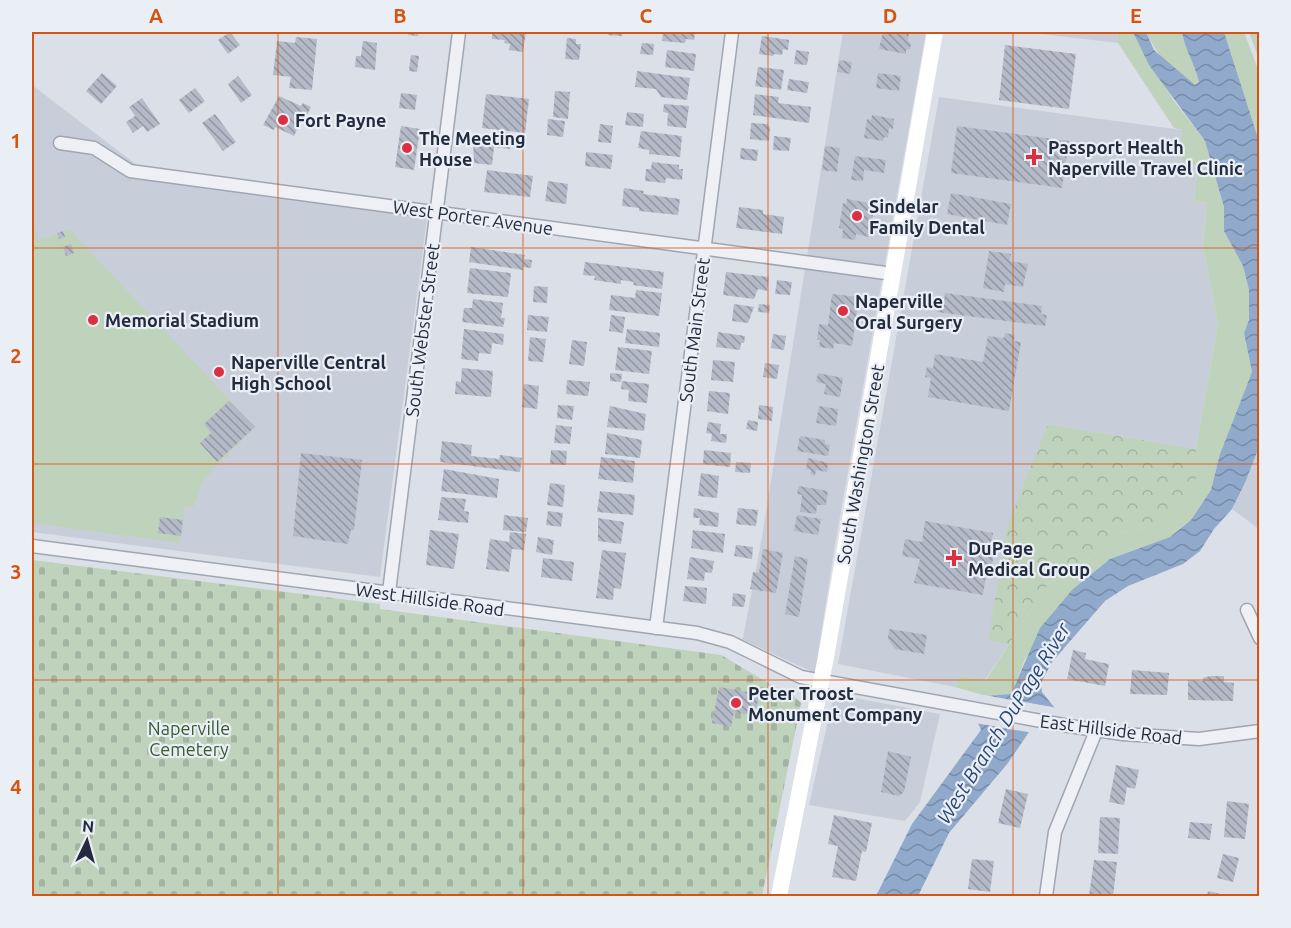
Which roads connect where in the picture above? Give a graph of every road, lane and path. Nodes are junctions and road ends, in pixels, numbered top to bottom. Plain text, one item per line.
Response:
1 (459, 32) edge
2 (732, 32) edge
3 (935, 32) edge
4 (60, 143) dead end
5 (436, 212) junction
6 (705, 248) junction
7 (893, 274) junction
8 (32, 546) edge
9 (389, 592) junction
10 (1247, 610) dead end
11 (657, 628) junction
12 (1260, 638) edge
13 (821, 681) junction
14 (1096, 731) junction
15 (1260, 731) edge
16 (779, 897) edge
17 (1047, 897) edge

1 - 5 street, South Webster Street
2 - 6 street, South Main Street
3 - 7 main road, South Washington Street
4 - 5 street, West Porter Avenue
5 - 6 street, West Porter Avenue
5 - 9 street, South Webster Street
6 - 7 street, West Porter Avenue
6 - 11 street, South Main Street
7 - 13 main road, South Washington Street
8 - 9 street, West Hillside Road
9 - 11 street, West Hillside Road
10 - 12 street
11 - 13 street, West Hillside Road
13 - 14 street, East Hillside Road
13 - 16 main road, South Washington Street
14 - 15 street, East Hillside Road
14 - 17 street

